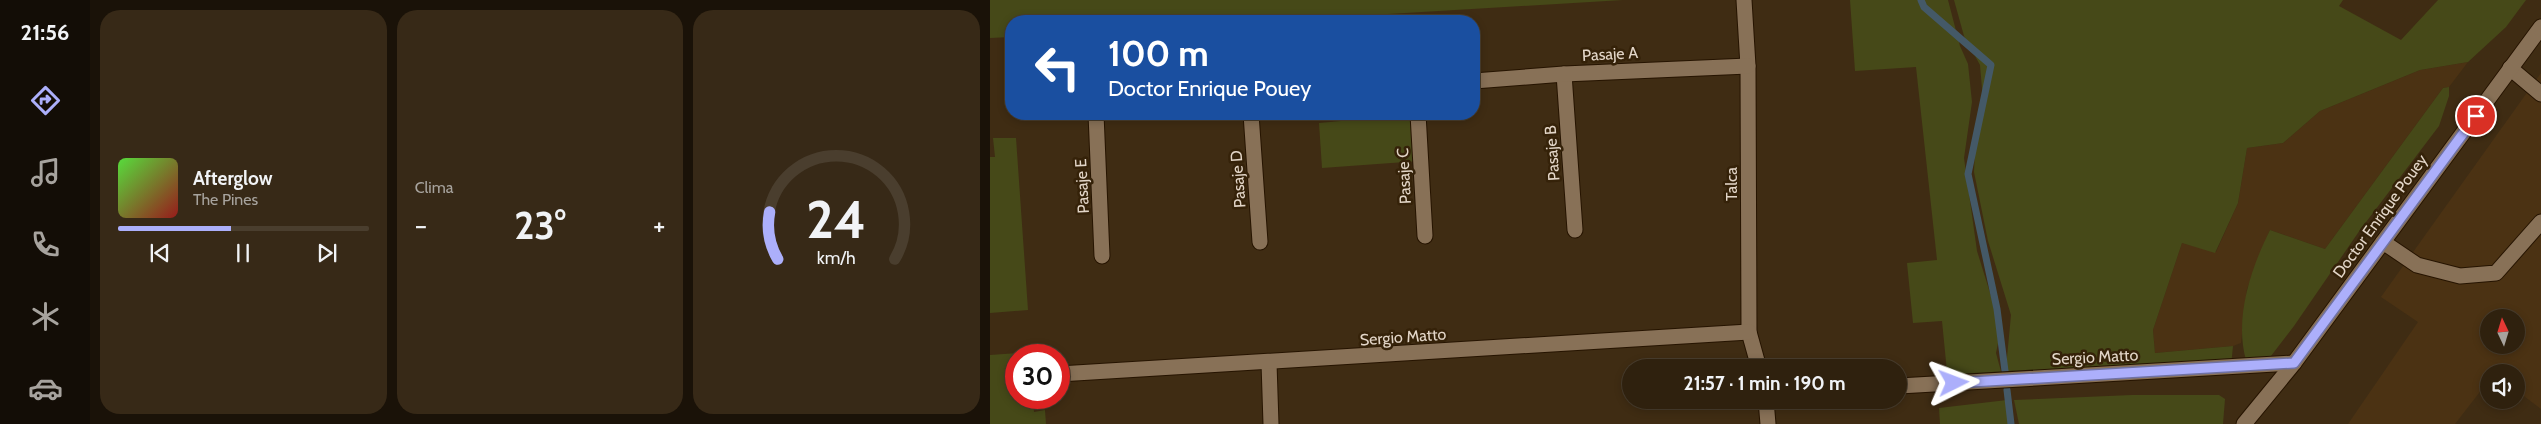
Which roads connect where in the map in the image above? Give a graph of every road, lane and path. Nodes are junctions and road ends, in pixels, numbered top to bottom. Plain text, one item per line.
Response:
1 (1744, 0) edge
2 (2541, 27) edge
3 (1748, 66) junction
4 (2510, 68) junction
5 (1564, 74) junction
6 (1480, 81) edge
7 (2541, 94) edge
8 (1096, 120) edge
9 (1251, 120) edge
10 (1418, 120) edge
11 (2541, 222) edge
12 (1575, 230) dead end
13 (1424, 236) dead end
14 (1260, 242) dead end
15 (2383, 242) junction
16 (1102, 256) dead end
17 (1749, 332) junction
18 (1756, 359) edge
19 (1269, 363) junction
20 (2294, 363) junction
21 (1070, 373) edge
22 (1907, 386) edge
23 (1767, 409) edge
24 (1271, 424) edge
25 (1768, 424) edge
26 (2244, 424) edge

1 - 3 street, Talca
2 - 4 street, Doctor Enrique Pouey
3 - 5 street, Pasaje A
3 - 17 street, Talca
4 - 7 street
4 - 15 street, Doctor Enrique Pouey
5 - 6 street, Pasaje A
5 - 12 street, Pasaje B
8 - 16 street, Pasaje E
9 - 14 street, Pasaje D
10 - 13 street, Pasaje C
11 - 15 street
15 - 20 street, Doctor Enrique Pouey
17 - 18 street, Talca
17 - 19 street, Sergio Matto
19 - 21 street, Sergio Matto
19 - 24 street
20 - 22 street, Sergio Matto
20 - 26 street, Doctor Enrique Pouey
23 - 25 street

